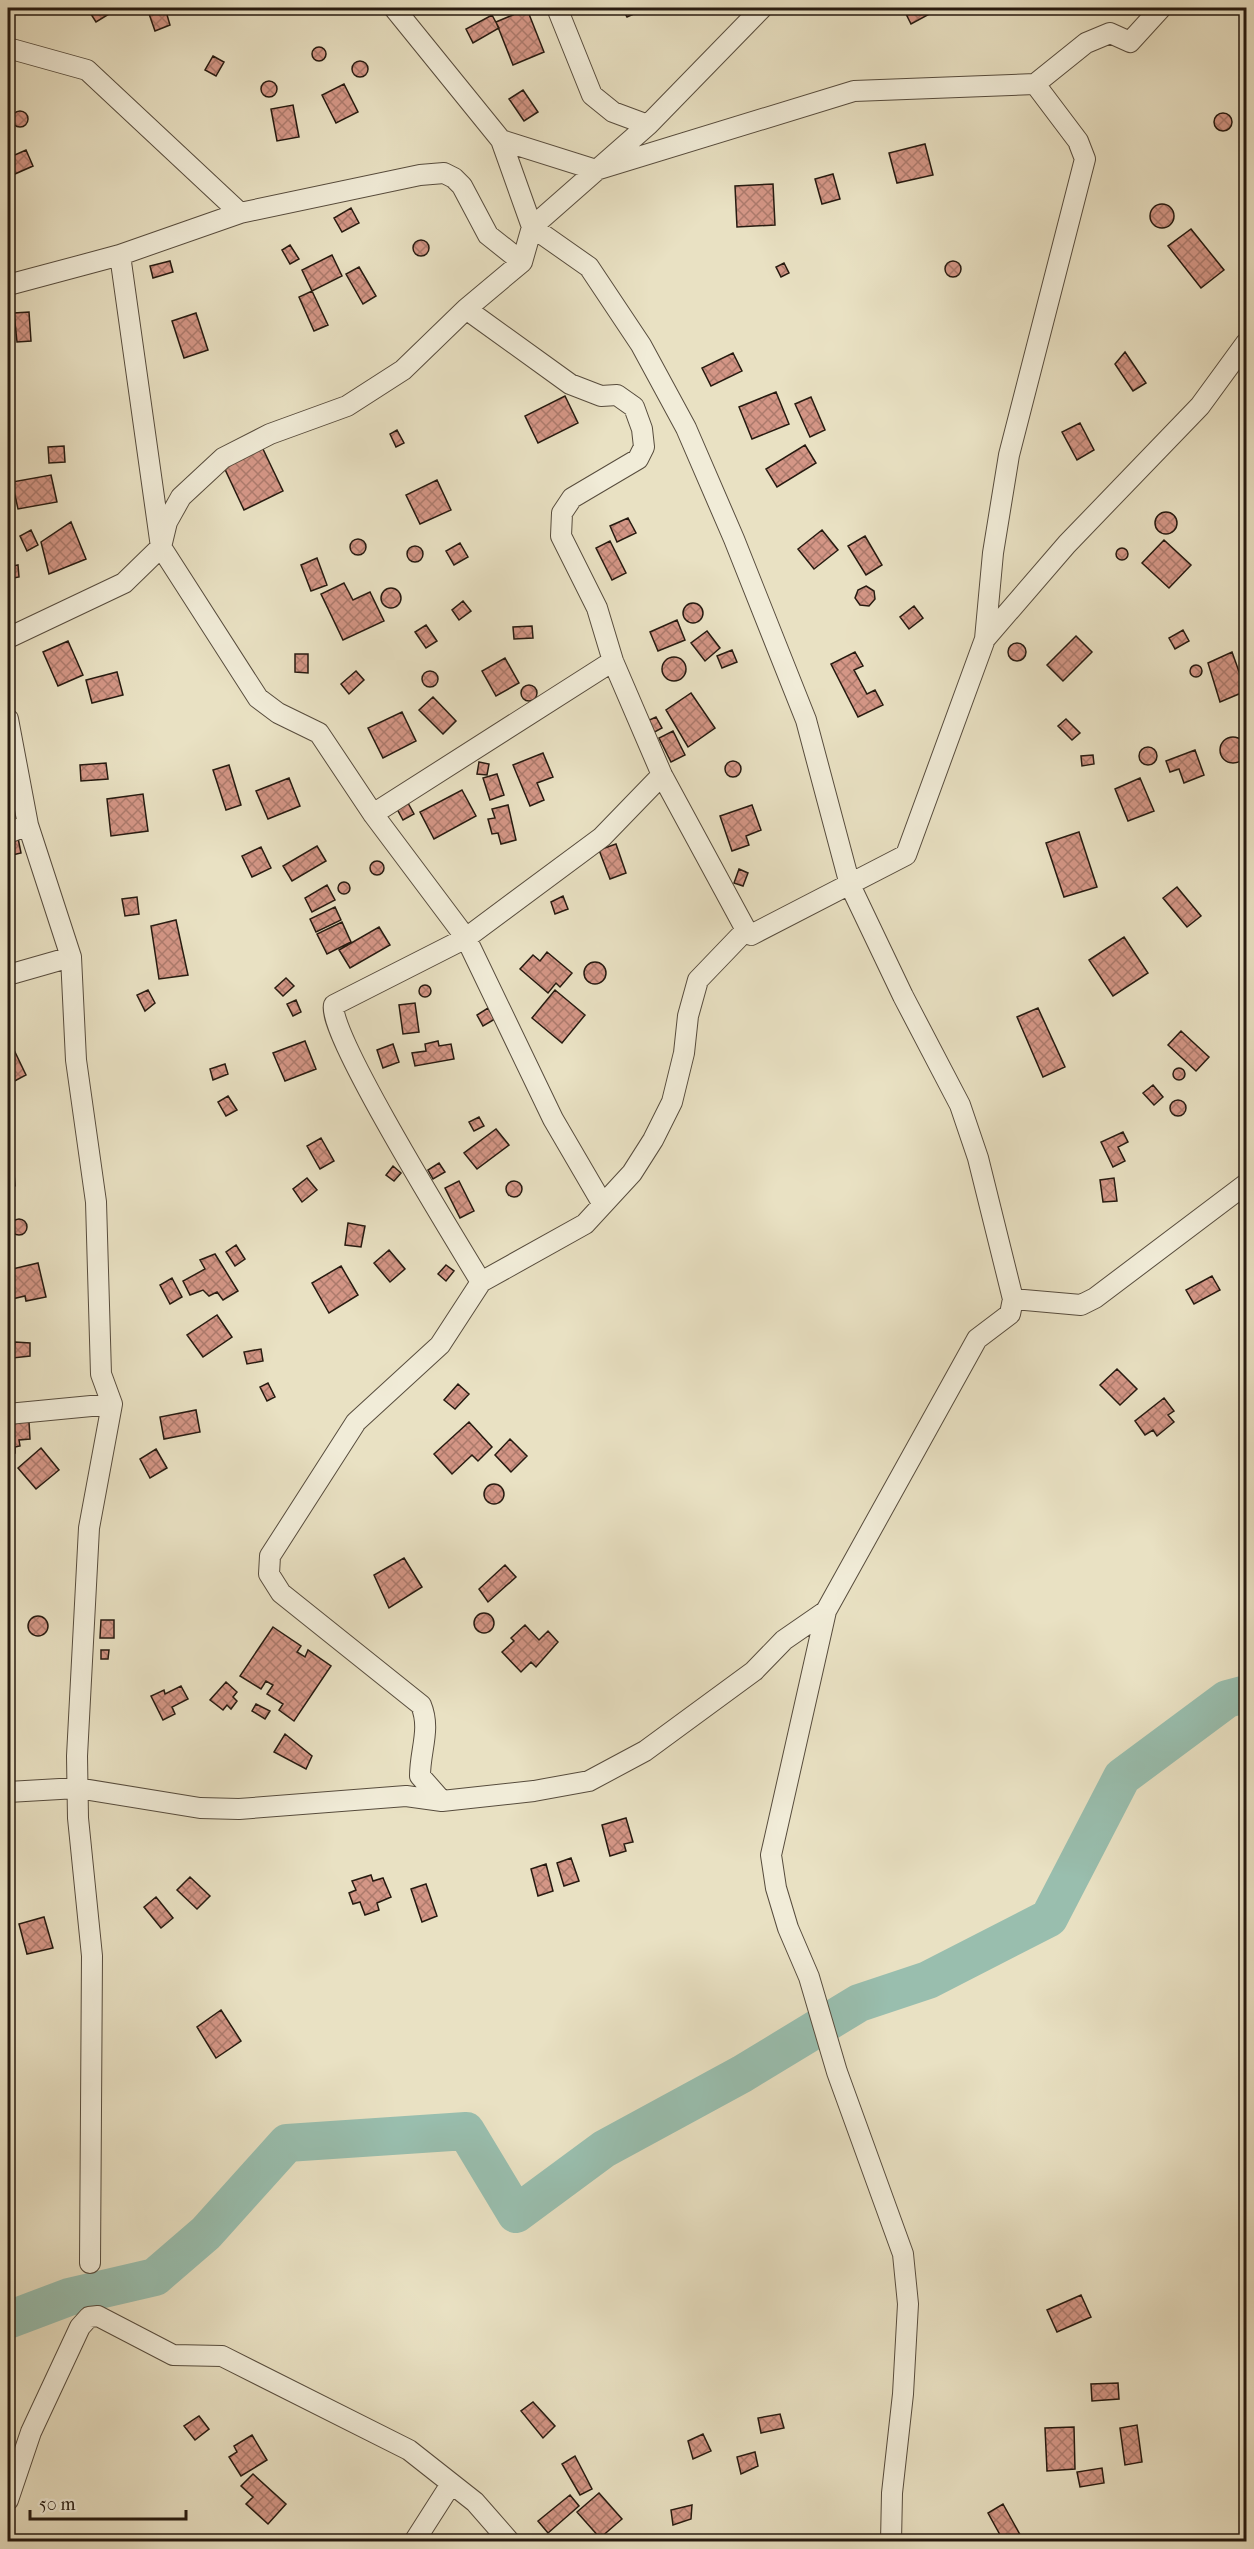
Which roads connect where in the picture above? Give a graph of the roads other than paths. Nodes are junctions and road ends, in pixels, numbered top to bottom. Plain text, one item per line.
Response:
1 (394, 8) edge
2 (556, 8) edge
3 (762, 8) edge
4 (1161, 8) edge
5 (8, 48) edge
6 (1035, 84) junction
7 (648, 125) junction
8 (501, 140) junction
9 (597, 170) junction
10 (240, 213) junction
11 (532, 227) junction
12 (120, 255) junction
13 (522, 262) junction
14 (8, 285) edge
15 (466, 309) junction
16 (1246, 343) edge
17 (161, 547) junction
18 (8, 638) edge
19 (985, 639) junction
20 (613, 661) junction
21 (8, 719) edge
22 (662, 775) junction
23 (373, 814) junction
24 (28, 825) junction
25 (8, 833) edge
26 (850, 885) junction
27 (746, 930) junction
28 (466, 938) junction
29 (70, 957) junction
30 (8, 975) edge
31 (1246, 1184) edge
32 (603, 1203) junction
33 (481, 1282) junction
34 (1013, 1299) junction
35 (112, 1404) junction
36 (8, 1414) edge
37 (826, 1611) junction
38 (77, 1788) junction
39 (8, 1792) edge
40 (442, 1801) junction
41 (90, 2263) dead end
42 (450, 2484) junction
43 (8, 2500) edge
44 (414, 2541) edge
45 (510, 2541) edge
46 (891, 2541) edge

1 - 8 street
2 - 7 street
3 - 7 street
4 - 6 street
5 - 10 street
6 - 9 street
6 - 19 street
7 - 9 street
8 - 9 street
8 - 11 street
9 - 11 street
10 - 12 street
10 - 13 street
11 - 13 street
11 - 26 street
12 - 14 street
12 - 17 street
13 - 15 street
15 - 17 street
15 - 20 street
16 - 19 street
17 - 18 street
17 - 23 street
19 - 26 street
20 - 22 street
20 - 23 street
21 - 24 street
22 - 27 street
22 - 28 street
23 - 28 street
24 - 25 street
24 - 29 street
26 - 27 street
26 - 34 street
27 - 32 street
28 - 32 street
28 - 33 street
29 - 30 street
29 - 35 street
31 - 34 street
32 - 33 street
33 - 40 street
34 - 37 street
35 - 36 street
35 - 38 street
37 - 40 street
37 - 46 street
38 - 39 street
38 - 40 street
38 - 41 street
42 - 43 street
42 - 44 street
42 - 45 street

